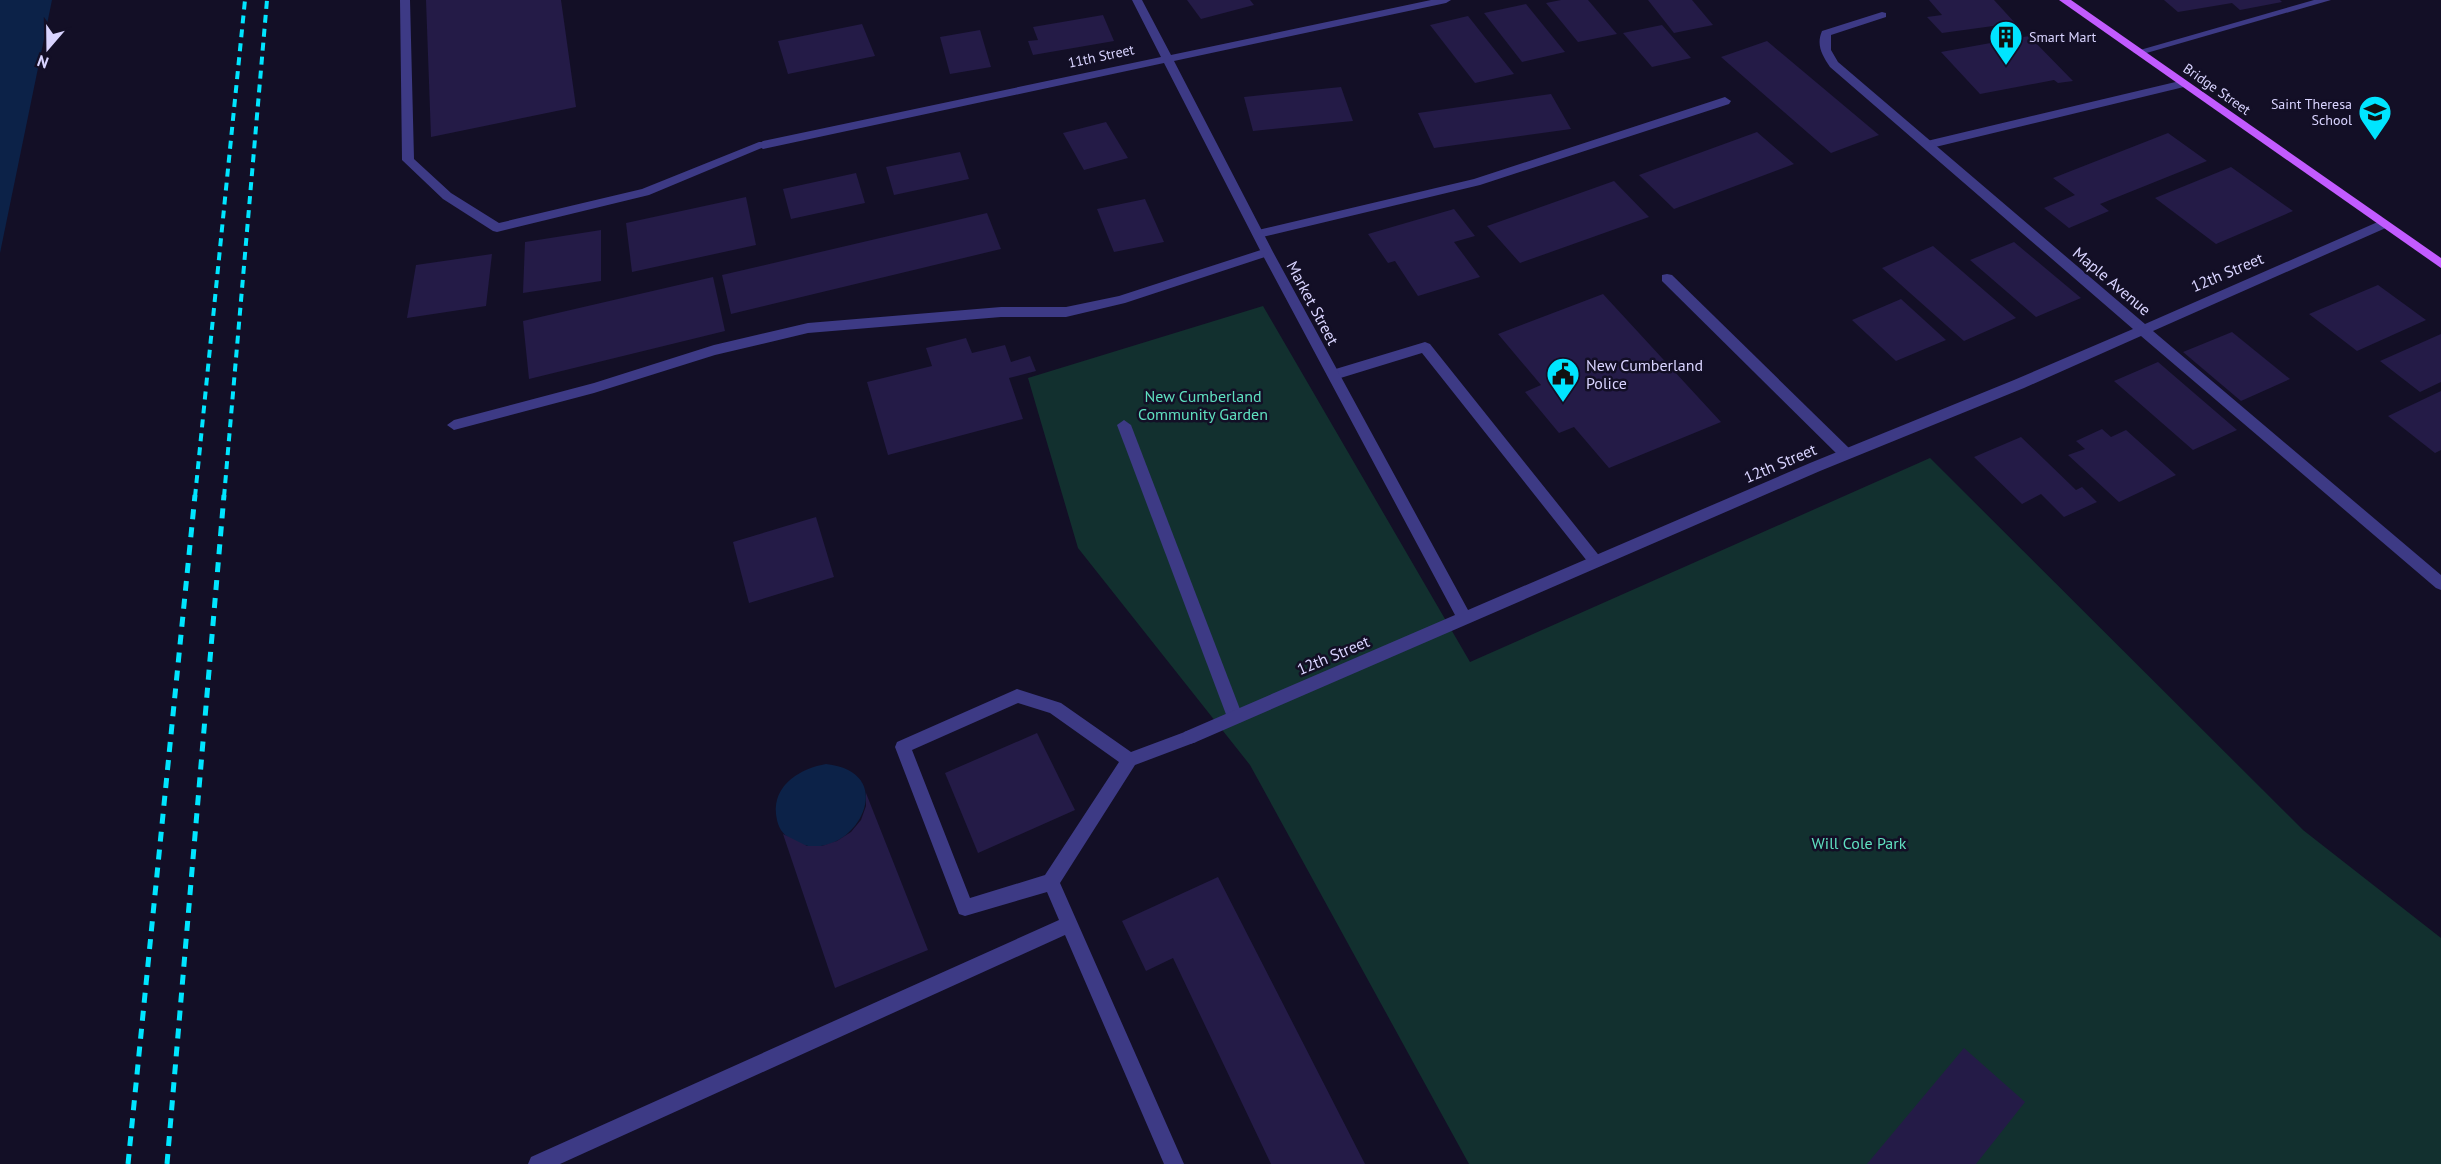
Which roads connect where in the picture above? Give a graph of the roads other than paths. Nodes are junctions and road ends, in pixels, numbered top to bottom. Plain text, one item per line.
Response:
1 (405, 0) edge
2 (1137, 0) edge
3 (1446, 0) edge
4 (2064, 0) edge
5 (2326, 0) edge
6 (1882, 15) dead end
7 (2139, 52) junction
8 (1167, 57) junction
9 (2184, 84) junction
10 (1725, 101) dead end
11 (1927, 146) junction
12 (2384, 224) junction
13 (1258, 234) junction
14 (1267, 252) junction
15 (2441, 264) edge
16 (1667, 278) dead end
17 (2142, 328) junction
18 (1334, 375) junction
19 (454, 424) dead end
20 (1124, 425) dead end
21 (1846, 454) junction
22 (1596, 562) junction
23 (2441, 584) edge
24 (1465, 619) junction
25 (1235, 717) junction
26 (1130, 760) junction
27 (1051, 882) junction
28 (1070, 924) junction
29 (538, 1164) edge
30 (1174, 1164) edge

1 - 8 street, 11th Street
2 - 8 street, Market Street
3 - 8 street, 11th Street
4 - 7 main road, Bridge Street
5 - 7 street
6 - 11 street, Maple Avenue
7 - 9 main road, Bridge Street
8 - 13 street, Market Street
9 - 11 street
9 - 12 main road, Bridge Street
10 - 13 street
11 - 17 street, Maple Avenue
12 - 15 main road, Bridge Street
12 - 17 street, 12th Street
13 - 14 street, Market Street
14 - 18 street, Market Street
14 - 19 street
16 - 21 street
17 - 21 street, 12th Street
17 - 23 street, Maple Avenue
18 - 22 street
18 - 24 street, Market Street
20 - 25 street
21 - 22 street, 12th Street
22 - 24 street, 12th Street
24 - 25 street, 12th Street
25 - 26 street, 12th Street
26 - 27 street
26 - 27 street
27 - 28 street
28 - 29 street
28 - 30 street

